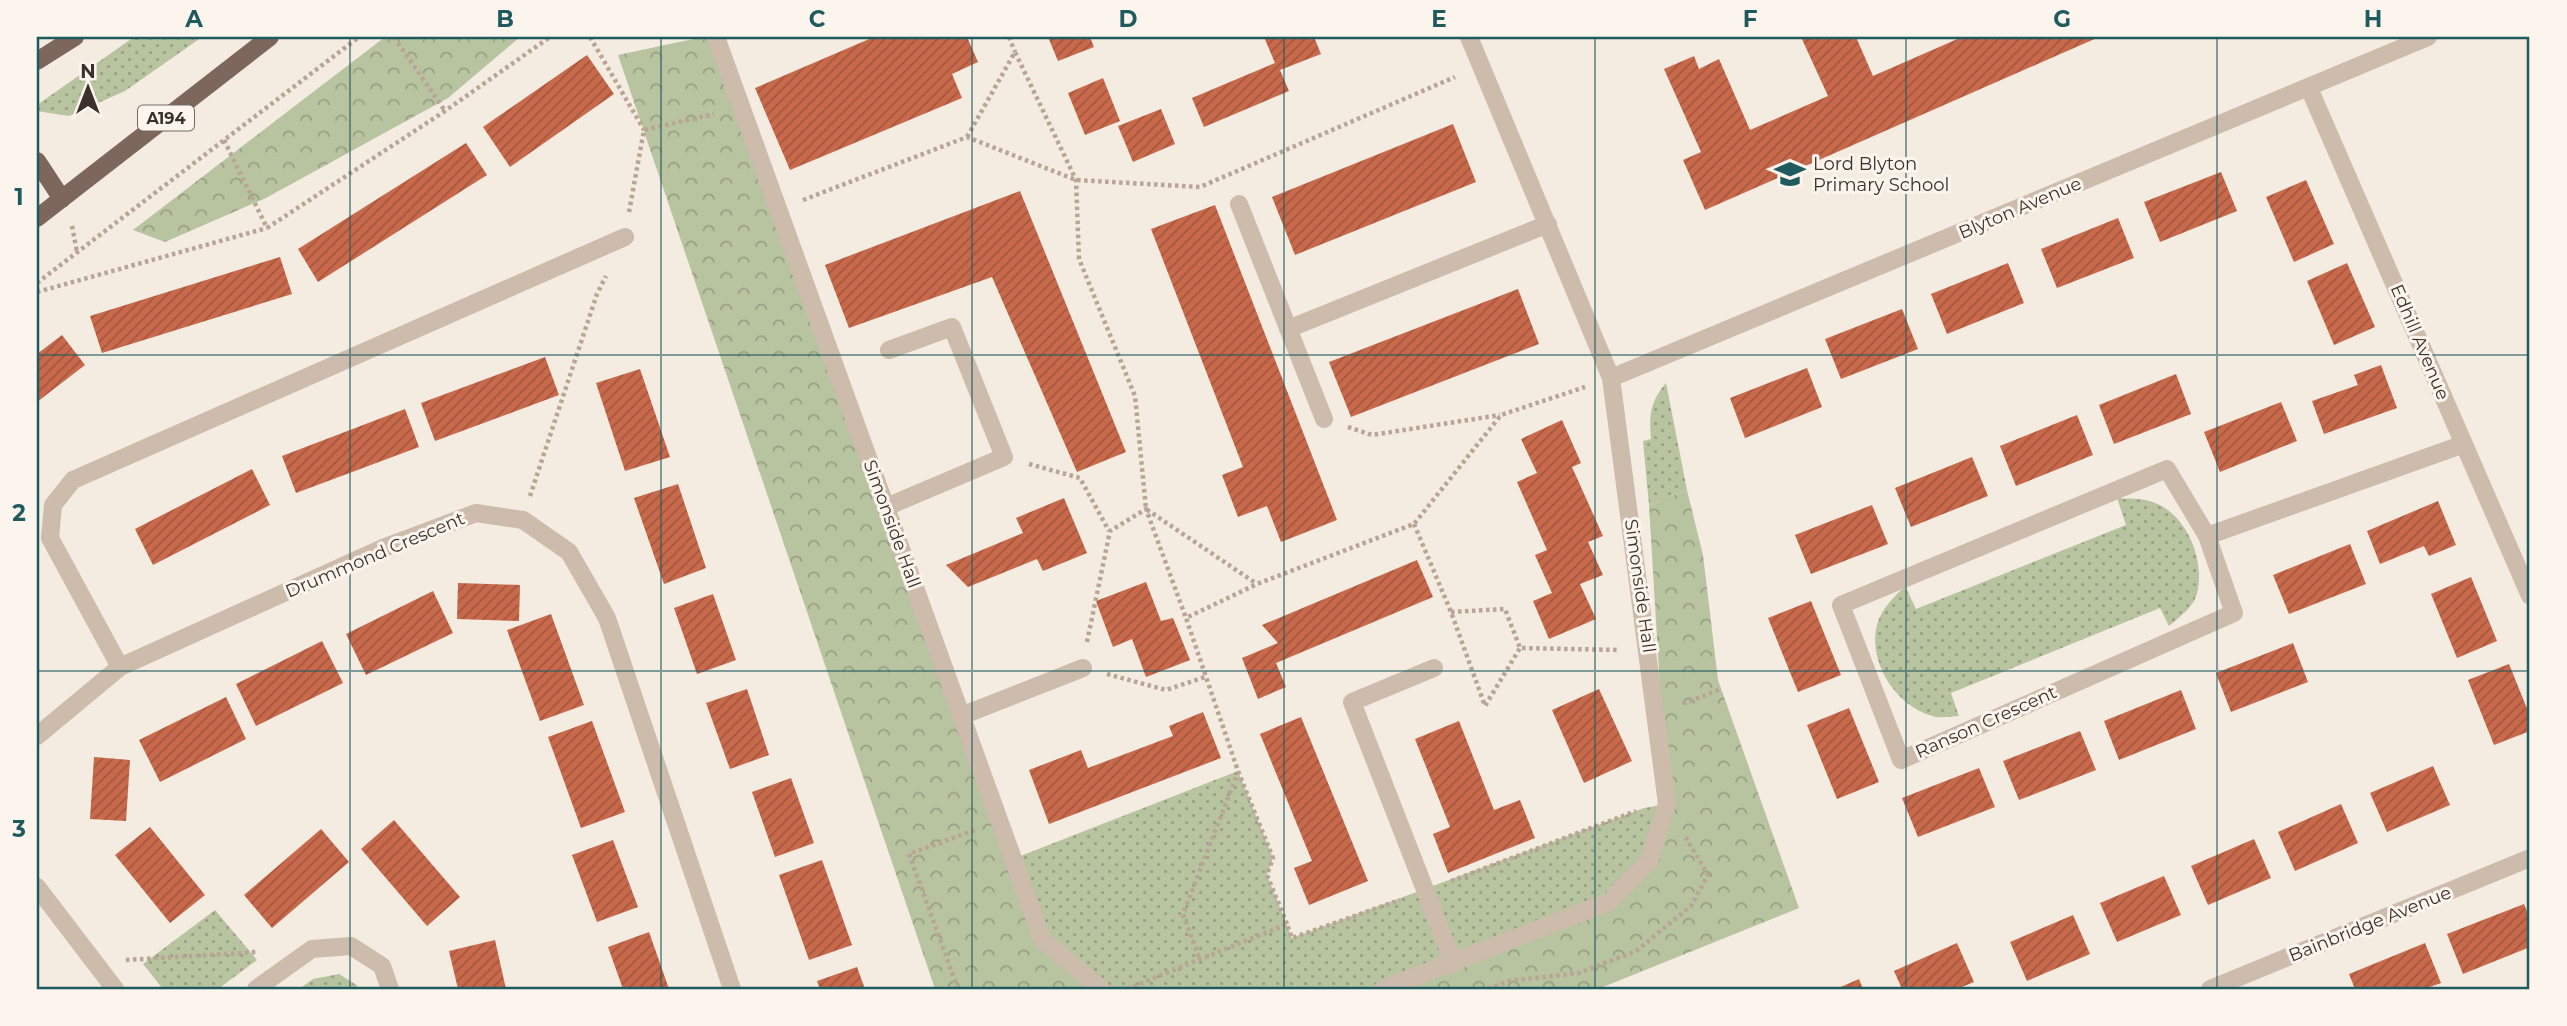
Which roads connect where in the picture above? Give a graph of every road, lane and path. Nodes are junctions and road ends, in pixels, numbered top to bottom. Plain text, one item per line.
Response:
1 (75, 37) edge
2 (270, 37) edge
3 (359, 37) edge
4 (394, 37) edge
5 (550, 37) edge
6 (590, 37) edge
7 (716, 37) edge
8 (1009, 37) edge
9 (1469, 37) edge
10 (2428, 37) edge
11 (1015, 52) junction
12 (37, 61) edge
13 (1481, 66) junction
14 (2309, 88) junction
15 (741, 108) junction
16 (445, 111) junction
17 (644, 130) junction
18 (967, 136) junction
19 (224, 140) junction
20 (37, 161) edge
21 (1076, 180) junction
22 (62, 199) junction
23 (1239, 204) dead end
24 (780, 209) junction
25 (37, 218) edge
26 (1548, 224) junction
27 (267, 228) junction
28 (625, 237) junction
29 (37, 283) edge
30 (37, 292) edge
31 (1288, 329) junction
32 (888, 350) dead end
33 (1612, 378) junction
34 (1501, 415) junction
35 (1324, 419) joint
36 (2464, 444) junction
37 (1004, 457) junction
38 (886, 507) junction
39 (1146, 509) junction
40 (523, 520) junction
41 (1414, 524) junction
42 (1110, 531) junction
43 (2207, 536) junction
44 (1257, 584) junction
45 (2530, 596) edge
46 (1451, 612) junction
47 (1186, 618) junction
48 (1520, 648) junction
49 (1649, 652) junction
50 (120, 667) junction
51 (1083, 668) junction
52 (1434, 668) dead end
53 (1205, 677) junction
54 (1721, 689) dead end
55 (1658, 714) junction
56 (961, 716) junction
57 (37, 736) edge
58 (1238, 772) junction
59 (1668, 804) junction
60 (999, 821) junction
61 (2530, 858) edge
62 (37, 887) edge
63 (1423, 891) junction
64 (1287, 924) junction
65 (312, 949) junction
66 (1200, 957) junction
67 (94, 962) junction
68 (1454, 964) junction
69 (115, 989) edge
70 (256, 989) edge
71 (390, 989) edge
72 (732, 989) edge
73 (958, 989) edge
74 (1101, 989) edge
75 (1126, 989) edge
76 (1383, 989) edge
77 (2210, 989) edge

1 - 12 main road
2 - 22 main road, A194
3 - 19 path
4 - 16 path
5 - 16 path
6 - 17 path
7 - 15 street, Simonside Hall
8 - 11 path
9 - 13 street, Simonside Hall
10 - 14 street, Blyton Avenue
11 - 18 path
11 - 21 path
13 - 21 path
13 - 26 street, Simonside Hall
14 - 33 street, Blyton Avenue
14 - 36 street, Edhill Avenue
15 - 17 path
15 - 24 street, Simonside Hall
16 - 27 path
17 - 28 path
18 - 21 path
18 - 24 path
19 - 27 path
19 - 29 path
20 - 22 main road
21 - 39 path
22 - 25 main road, A194
23 - 31 street
24 - 38 street, Simonside Hall
26 - 31 street
26 - 33 street, Simonside Hall
27 - 30 path
28 - 40 path
28 - 50 street
31 - 35 street
32 - 37 street
33 - 34 path
33 - 49 street, Simonside Hall
34 - 35 path
34 - 41 path
36 - 43 street
36 - 45 street, Edhill Avenue
37 - 38 street
37 - 42 path
38 - 56 street, Simonside Hall
39 - 42 path
39 - 44 path
39 - 47 path
40 - 50 street, Drummond Crescent
40 - 72 street, Drummond Crescent
41 - 44 path
41 - 46 path
42 - 51 path
43 - 43 street, Ranson Crescent
44 - 47 path
46 - 48 path
46 - 48 path
47 - 53 path
48 - 49 path
49 - 55 street, Simonside Hall
50 - 57 street, Drummond Crescent
51 - 53 path
51 - 56 street
52 - 63 street
53 - 58 path
54 - 55 path
55 - 59 street, Simonside Hall
56 - 60 street, Simonside Hall
58 - 64 path
58 - 66 path
59 - 63 path
59 - 68 street, Simonside Hall
60 - 73 path
60 - 74 street, Simonside Hall
61 - 77 street, Bainbridge Avenue
62 - 67 street
63 - 64 path
63 - 68 street
64 - 66 path
65 - 67 path
65 - 70 street
65 - 71 street
66 - 75 path
67 - 69 street
68 - 76 street, Simonside Hall

